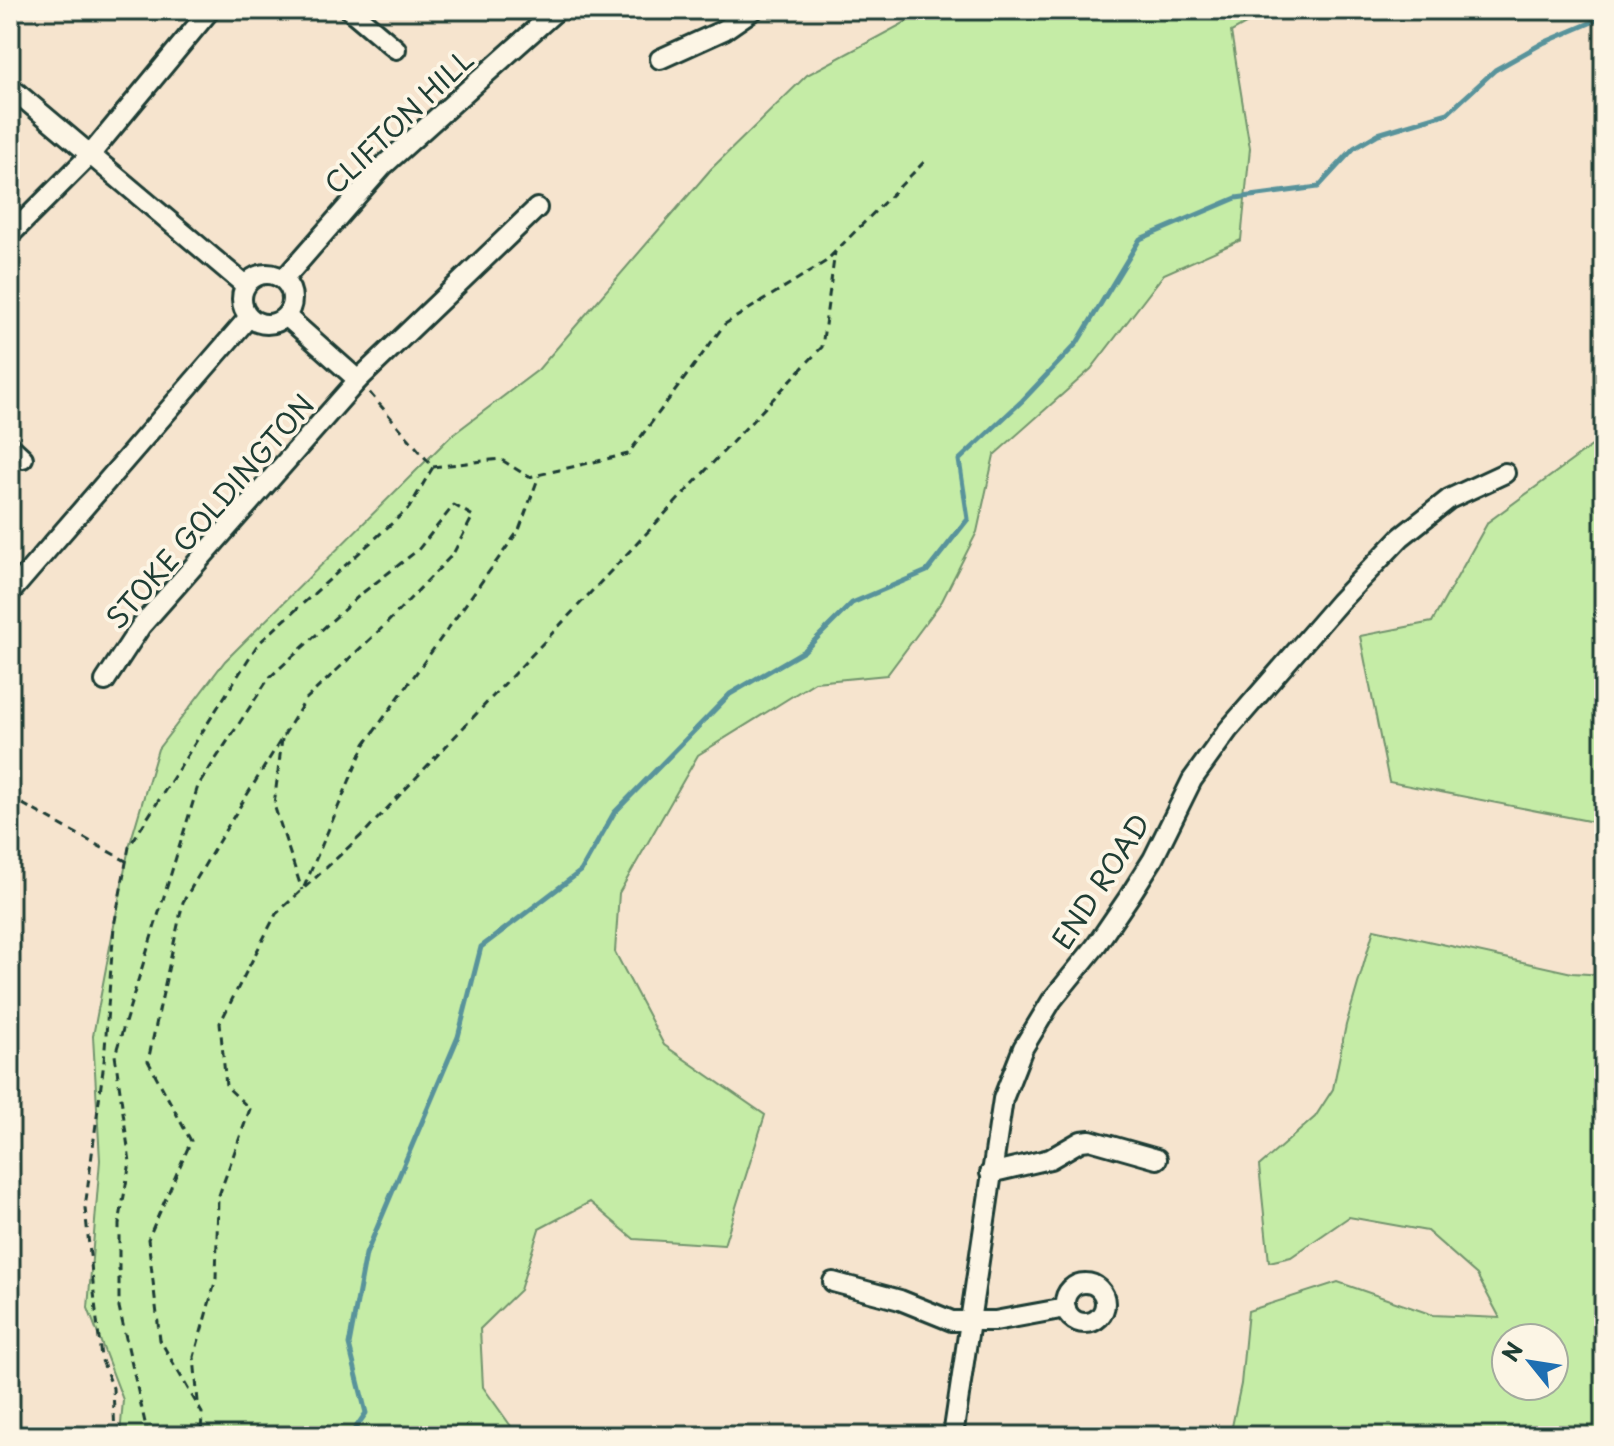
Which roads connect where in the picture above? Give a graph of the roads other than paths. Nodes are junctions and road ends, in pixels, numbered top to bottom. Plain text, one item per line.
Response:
1 (210, 10) edge
2 (350, 10) edge
3 (557, 10) edge
4 (753, 10) edge
5 (396, 49) dead end
6 (660, 59) dead end
7 (10, 87) edge
8 (90, 155) junction
9 (537, 208) dead end
10 (10, 235) edge
11 (284, 279) junction
12 (245, 285) junction
13 (286, 316) junction
14 (249, 317) junction
15 (358, 380) junction
16 (1505, 473) dead end
17 (10, 593) edge
18 (105, 681) dead end
19 (1157, 1159) dead end
20 (990, 1173) junction
21 (833, 1282) dead end
22 (1066, 1308) dead end
23 (968, 1322) junction
24 (953, 1436) edge

1 - 8 street
2 - 5 street
3 - 11 street, CLIFTON HILL
4 - 6 street
7 - 8 street
8 - 10 street
8 - 12 street
9 - 15 street, STOKE GOLDINGTON
11 - 12 street
11 - 13 street
12 - 14 street
13 - 14 street
13 - 15 street
14 - 17 street
15 - 18 street, STOKE GOLDINGTON
16 - 20 street, END ROAD
19 - 20 street
20 - 23 street, END ROAD
21 - 23 street
22 - 23 street
23 - 24 street, END ROAD

